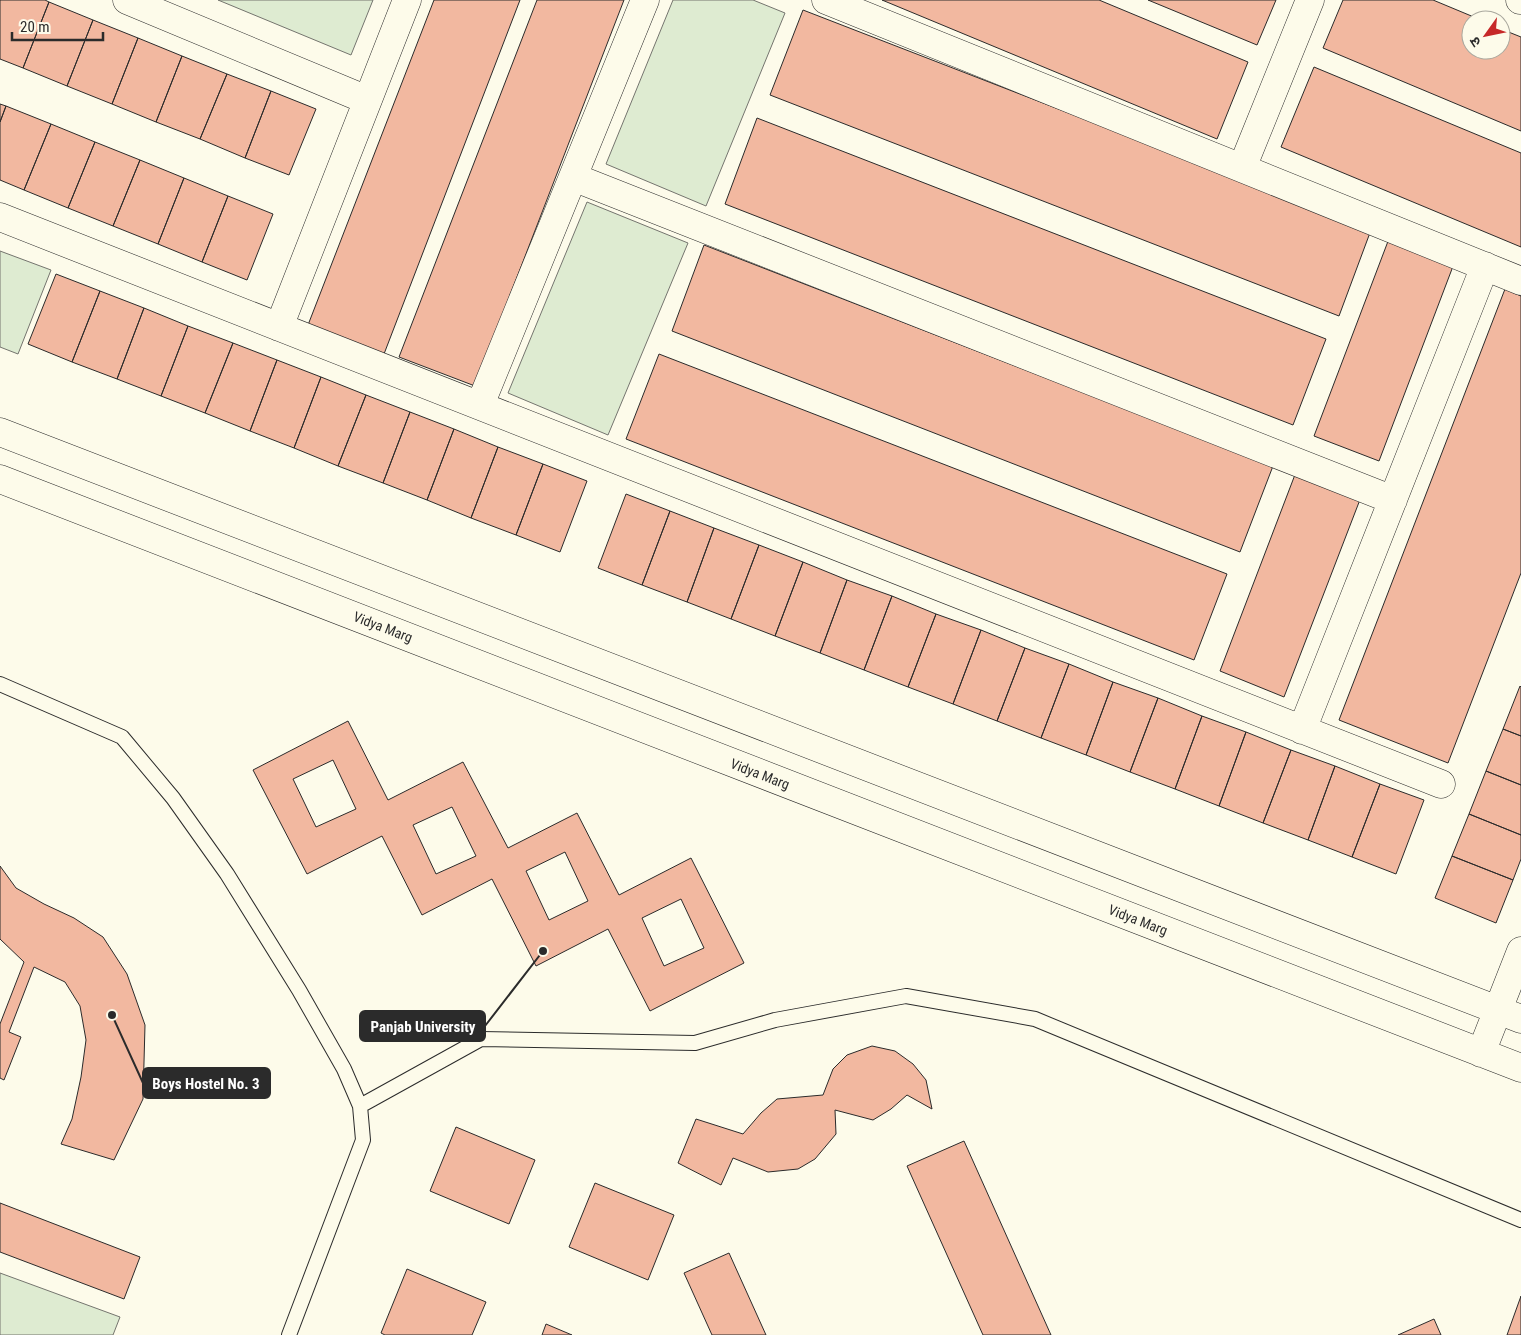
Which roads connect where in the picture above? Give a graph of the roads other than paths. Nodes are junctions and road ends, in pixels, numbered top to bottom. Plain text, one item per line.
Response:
1 (407, 0) edge
2 (645, 0) edge
3 (826, 0) edge
4 (1310, 0) edge
5 (133, 1) edge
6 (367, 100) junction
7 (1242, 168) junction
8 (572, 177) junction
9 (0, 217) edge
10 (1485, 266) junction
11 (1521, 281) edge
12 (279, 327) junction
13 (480, 406) junction
14 (0, 432) edge
15 (0, 479) edge
16 (1393, 500) junction
17 (0, 684) edge
18 (1302, 730) junction
19 (1441, 784) dead end
20 (1521, 951) edge
21 (1510, 1014) edge
22 (1481, 1053) junction
23 (1520, 1066) edge
24 (360, 1106) junction
25 (1521, 1220) edge
26 (289, 1335) edge

1 - 6 street
2 - 8 street
3 - 7 street
4 - 7 street
5 - 6 street
6 - 12 street
7 - 10 street
8 - 13 street
8 - 16 street
9 - 12 street
10 - 11 street
10 - 16 street
12 - 13 street
13 - 18 street
14 - 21 street
15 - 22 street, Vidya Marg
16 - 18 street
17 - 24 lane
18 - 19 street
20 - 21 street
21 - 22 street
22 - 23 street, Vidya Marg
24 - 25 lane
24 - 26 lane

